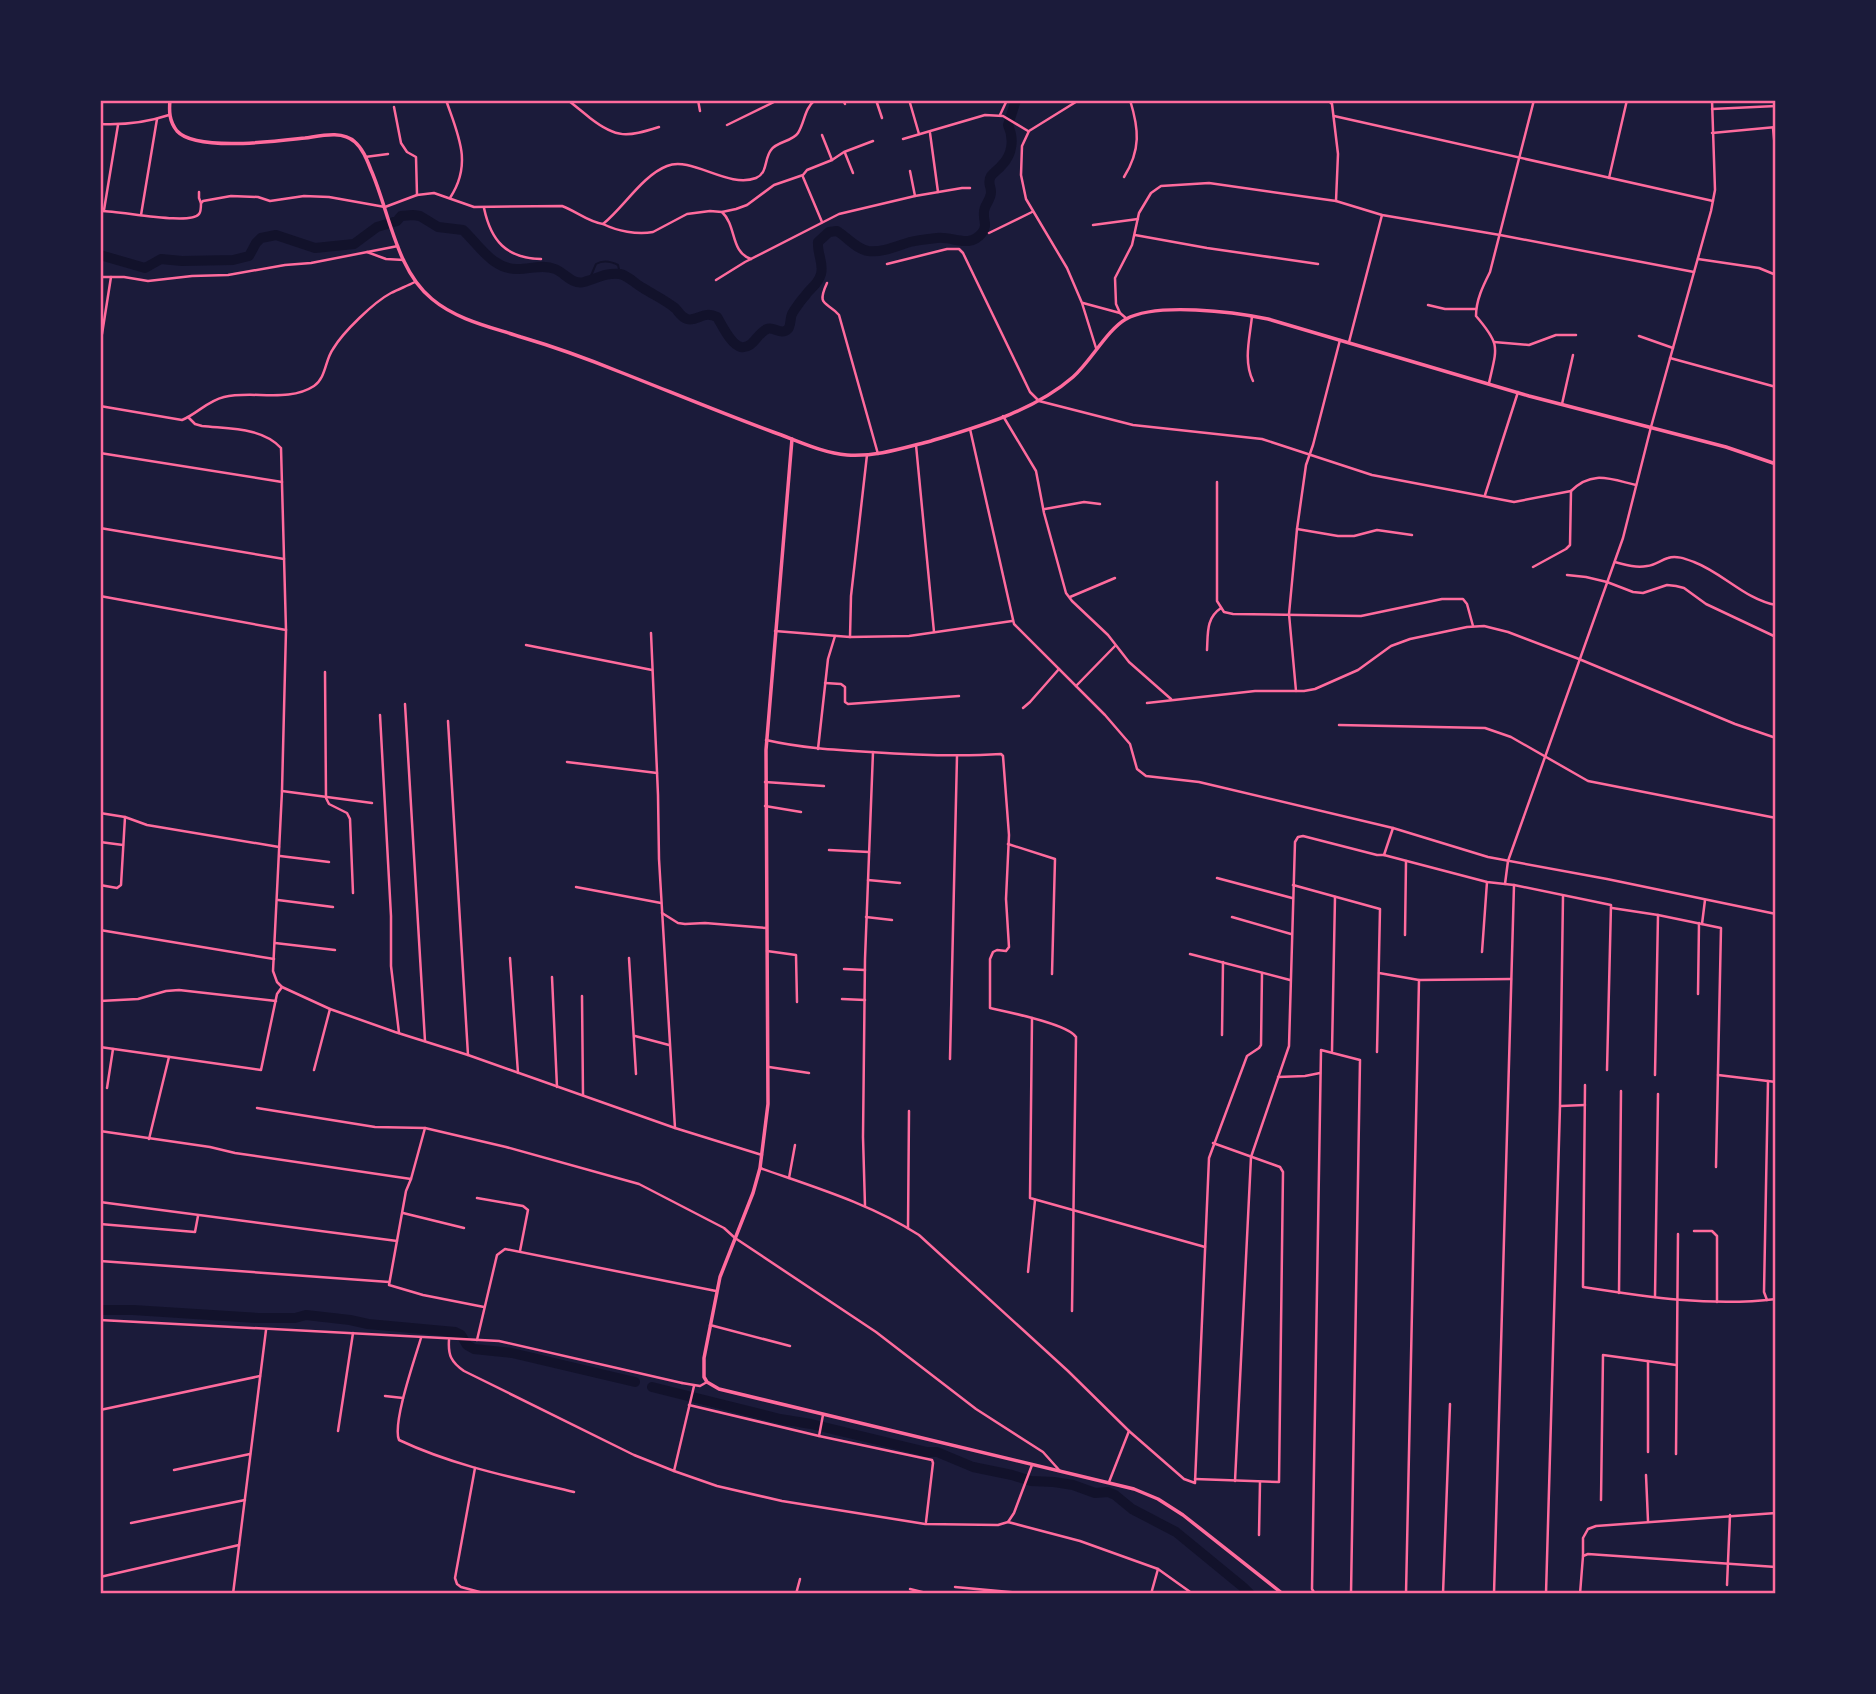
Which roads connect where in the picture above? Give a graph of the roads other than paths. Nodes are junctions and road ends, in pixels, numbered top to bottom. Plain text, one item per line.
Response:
1 (170, 100) edge
2 (446, 100) edge
3 (568, 100) edge
4 (698, 100) edge
5 (775, 100) edge
6 (815, 100) edge
7 (876, 100) edge
8 (912, 100) edge
9 (1007, 100) edge
10 (1079, 100) edge
11 (1130, 100) edge
12 (1328, 100) edge
13 (1534, 100) edge
14 (1627, 100) edge
15 (1712, 100) edge
16 (1776, 106) edge
17 (394, 107) dead end
18 (1712, 109) junction
19 (700, 111) dead end
20 (169, 115) junction
21 (1001, 116) junction
22 (1334, 116) junction
23 (882, 118) dead end
24 (157, 119) junction
25 (100, 124) edge
26 (118, 125) junction
27 (727, 125) dead end
28 (659, 127) dead end
29 (1775, 127) edge
30 (929, 131) junction
31 (1029, 131) junction
32 (1712, 133) junction
33 (919, 134) junction
34 (822, 135) dead end
35 (903, 139) dead end
36 (873, 141) dead end
37 (844, 152) junction
38 (388, 154) dead end
39 (365, 157) junction
40 (1519, 158) junction
41 (1776, 159) edge
42 (832, 160) junction
43 (910, 171) dead end
44 (853, 173) dead end
45 (803, 175) junction
46 (1124, 177) dead end
47 (1609, 177) junction
48 (970, 188) dead end
49 (199, 192) dead end
50 (937, 192) junction
51 (417, 195) junction
52 (915, 196) junction
53 (450, 198) junction
54 (1336, 201) junction
55 (1713, 201) junction
56 (201, 203) junction
57 (385, 206) junction
58 (484, 208) junction
59 (102, 210) edge
60 (722, 212) junction
61 (1032, 212) junction
62 (141, 215) junction
63 (1382, 215) junction
64 (1138, 219) junction
65 (822, 222) junction
66 (603, 224) junction
67 (1093, 225) dead end
68 (989, 233) dead end
69 (1135, 235) junction
70 (1500, 235) junction
71 (398, 246) junction
72 (367, 252) junction
73 (541, 259) dead end
74 (1699, 259) junction
75 (404, 260) junction
76 (751, 260) junction
77 (887, 264) dead end
78 (1318, 264) dead end
79 (1694, 272) junction
80 (1776, 275) edge
81 (100, 277) edge
82 (111, 277) junction
83 (716, 280) dead end
84 (415, 282) junction
85 (827, 283) dead end
86 (1082, 303) junction
87 (1428, 305) dead end
88 (1476, 309) junction
89 (1121, 313) junction
90 (1252, 316) junction
91 (1126, 319) junction
92 (102, 334) dead end
93 (1576, 335) dead end
94 (1639, 336) dead end
95 (1340, 340) junction
96 (1349, 342) junction
97 (1494, 342) junction
98 (1673, 348) junction
99 (1097, 352) junction
100 (1573, 355) dead end
101 (1670, 358) junction
102 (1252, 381) dead end
103 (1489, 383) junction
104 (1776, 387) edge
105 (1518, 392) junction
106 (1039, 401) junction
107 (1562, 404) junction
108 (100, 406) edge
109 (1003, 416) junction
110 (188, 417) junction
111 (1651, 426) junction
112 (970, 429) junction
113 (792, 439) junction
114 (916, 445) junction
115 (100, 453) edge
116 (878, 454) junction
117 (867, 455) junction
118 (1310, 455) junction
119 (1776, 464) edge
120 (282, 482) junction
121 (1217, 482) dead end
122 (1636, 485) junction
123 (1571, 491) junction
124 (1485, 495) junction
125 (1100, 504) dead end
126 (1043, 509) junction
127 (100, 528) edge
128 (1297, 529) junction
129 (1412, 535) dead end
130 (284, 559) junction
131 (1615, 562) junction
132 (1533, 567) dead end
133 (1567, 575) dead end
134 (1115, 578) dead end
135 (1608, 582) junction
136 (100, 597) edge
137 (1069, 597) junction
138 (1776, 605) edge
139 (1221, 608) junction
140 (1289, 614) junction
141 (1013, 621) junction
142 (1473, 626) junction
143 (286, 629) junction
144 (775, 631) junction
145 (934, 632) junction
146 (651, 633) dead end
147 (835, 636) junction
148 (850, 637) junction
149 (1776, 637) edge
150 (526, 645) dead end
151 (1115, 646) junction
152 (1207, 650) dead end
153 (1579, 659) junction
154 (1059, 669) junction
155 (652, 670) junction
156 (326, 672) dead end
157 (825, 683) junction
158 (1076, 686) junction
159 (1296, 691) junction
160 (959, 696) dead end
161 (1172, 700) junction
162 (1147, 703) dead end
163 (405, 704) dead end
164 (1023, 708) dead end
165 (380, 715) dead end
166 (448, 721) dead end
167 (1339, 725) dead end
168 (1776, 738) edge
169 (766, 740) junction
170 (818, 749) junction
171 (873, 752) junction
172 (957, 757) junction
173 (1545, 757) junction
174 (567, 762) dead end
175 (657, 774) junction
176 (765, 782) junction
177 (824, 786) dead end
178 (282, 791) junction
179 (326, 797) junction
180 (372, 803) dead end
181 (765, 806) junction
182 (100, 813) edge
183 (801, 813) dead end
184 (125, 817) junction
185 (1776, 818) edge
186 (1393, 828) junction
187 (100, 842) edge
188 (1008, 844) junction
189 (123, 845) junction
190 (279, 847) junction
191 (829, 850) dead end
192 (869, 852) junction
193 (1384, 855) junction
194 (279, 856) junction
195 (1406, 861) junction
196 (1508, 861) junction
197 (329, 862) dead end
198 (1217, 878) dead end
199 (868, 880) junction
200 (1487, 882) junction
201 (900, 883) dead end
202 (1506, 884) junction
203 (100, 885) edge
204 (1293, 885) junction
205 (1514, 885) junction
206 (576, 887) dead end
207 (353, 893) dead end
208 (1563, 896) junction
209 (1335, 897) junction
210 (1292, 898) junction
211 (1705, 899) junction
212 (277, 900) junction
213 (661, 903) junction
214 (333, 907) dead end
215 (1611, 908) junction
216 (662, 914) junction
217 (1776, 914) edge
218 (1658, 915) junction
219 (866, 917) junction
220 (1232, 917) dead end
221 (892, 920) dead end
222 (1700, 924) junction
223 (766, 928) junction
224 (100, 930) edge
225 (1291, 934) junction
226 (1405, 935) dead end
227 (275, 943) junction
228 (335, 950) dead end
229 (767, 951) junction
230 (1482, 952) dead end
231 (1191, 954) dead end
232 (510, 958) dead end
233 (629, 958) dead end
234 (274, 959) junction
235 (1223, 962) junction
236 (844, 969) dead end
237 (865, 970) junction
238 (1262, 973) junction
239 (1379, 973) junction
240 (1052, 974) dead end
241 (552, 977) dead end
242 (1511, 979) junction
243 (1290, 980) junction
244 (1419, 980) junction
245 (282, 986) junction
246 (1698, 994) dead end
247 (582, 996) dead end
248 (842, 999) dead end
249 (865, 1000) junction
250 (100, 1001) edge
251 (276, 1001) junction
252 (797, 1002) dead end
253 (330, 1009) junction
254 (1032, 1018) junction
255 (399, 1033) junction
256 (634, 1035) junction
257 (1222, 1035) dead end
258 (425, 1041) junction
259 (669, 1045) junction
260 (100, 1046) edge
261 (113, 1049) junction
262 (1377, 1052) dead end
263 (1332, 1053) junction
264 (468, 1055) junction
265 (169, 1057) junction
266 (950, 1059) dead end
267 (769, 1067) junction
268 (314, 1070) dead end
269 (1607, 1070) dead end
270 (518, 1073) junction
271 (809, 1073) dead end
272 (1321, 1073) junction
273 (636, 1074) dead end
274 (1655, 1075) dead end
275 (1718, 1075) junction
276 (1278, 1077) junction
277 (1768, 1081) junction
278 (1776, 1082) edge
279 (1586, 1085) dead end
280 (557, 1087) junction
281 (107, 1088) dead end
282 (1621, 1091) dead end
283 (1658, 1094) dead end
284 (583, 1095) junction
285 (1585, 1105) junction
286 (1560, 1106) junction
287 (257, 1108) dead end
288 (909, 1111) dead end
289 (425, 1128) junction
290 (674, 1128) junction
291 (100, 1131) edge
292 (149, 1139) junction
293 (1213, 1143) junction
294 (795, 1145) dead end
295 (762, 1155) junction
296 (1251, 1157) junction
297 (1716, 1167) dead end
298 (760, 1168) junction
299 (789, 1178) junction
300 (411, 1179) junction
301 (477, 1198) dead end
302 (1035, 1200) junction
303 (100, 1202) edge
304 (865, 1206) junction
305 (1074, 1210) junction
306 (402, 1213) junction
307 (198, 1216) junction
308 (100, 1224) edge
309 (464, 1228) dead end
310 (908, 1228) junction
311 (1694, 1231) dead end
312 (1678, 1234) dead end
313 (735, 1238) junction
314 (397, 1241) junction
315 (1205, 1247) junction
316 (520, 1251) junction
317 (100, 1261) edge
318 (1028, 1272) dead end
319 (389, 1282) junction
320 (716, 1291) junction
321 (1619, 1293) junction
322 (1655, 1297) junction
323 (1776, 1299) edge
324 (1767, 1300) junction
325 (1677, 1301) junction
326 (1717, 1303) junction
327 (484, 1307) junction
328 (1072, 1311) dead end
329 (100, 1320) edge
330 (710, 1325) junction
331 (266, 1330) junction
332 (353, 1333) junction
333 (421, 1338) junction
334 (449, 1340) junction
335 (477, 1340) junction
336 (790, 1346) dead end
337 (1648, 1361) junction
338 (1676, 1365) junction
339 (260, 1376) junction
340 (707, 1382) junction
341 (694, 1386) junction
342 (385, 1396) dead end
343 (404, 1398) junction
344 (690, 1403) junction
345 (1450, 1404) dead end
346 (100, 1410) edge
347 (823, 1417) junction
348 (338, 1431) dead end
349 (1129, 1431) junction
350 (819, 1434) junction
351 (1648, 1452) dead end
352 (250, 1454) junction
353 (1676, 1454) dead end
354 (1032, 1465) junction
355 (475, 1467) junction
356 (174, 1470) dead end
357 (674, 1471) junction
358 (1060, 1471) junction
359 (1646, 1475) dead end
360 (1195, 1481) junction
361 (1235, 1481) junction
362 (1109, 1482) junction
363 (1260, 1482) junction
364 (574, 1492) dead end
365 (245, 1500) junction
366 (1601, 1500) dead end
367 (1776, 1513) edge
368 (1730, 1515) junction
369 (1648, 1521) junction
370 (1008, 1522) junction
371 (131, 1523) dead end
372 (925, 1524) junction
373 (1259, 1535) dead end
374 (239, 1545) junction
375 (1583, 1556) junction
376 (1728, 1564) junction
377 (1776, 1567) edge
378 (1158, 1569) junction
379 (100, 1577) edge
380 (800, 1579) dead end
381 (1727, 1585) dead end
382 (955, 1587) dead end
383 (910, 1589) dead end
384 (233, 1594) edge
385 (487, 1594) edge
386 (796, 1594) edge
387 (930, 1594) edge
388 (1031, 1594) edge
389 (1151, 1594) edge
390 (1193, 1594) edge
391 (1283, 1594) edge
392 (1315, 1594) edge
393 (1351, 1594) edge
394 (1406, 1594) edge
395 (1443, 1594) edge
396 (1494, 1594) edge
397 (1546, 1594) edge
398 (1580, 1594) edge

1 - 20 main road
2 - 53 street
3 - 28 street
4 - 19 street
5 - 27 street
6 - 66 street
7 - 23 street
8 - 33 street
9 - 21 street
10 - 31 street
11 - 46 street
12 - 22 street
13 - 40 street
14 - 47 street
15 - 18 street
16 - 18 street
17 - 51 street
18 - 32 street
20 - 24 street
20 - 39 main road
21 - 30 street
21 - 31 street
22 - 40 street
22 - 54 street
24 - 26 street
24 - 62 street
25 - 26 street
26 - 59 street
29 - 32 street
29 - 41 street
30 - 33 street
30 - 50 street
31 - 61 street
32 - 55 street
33 - 35 street
34 - 42 street
36 - 37 street
37 - 42 street
37 - 44 street
38 - 39 street
39 - 57 main road
40 - 47 street
40 - 70 street
42 - 45 street
43 - 52 street
45 - 60 street
45 - 65 street
47 - 55 street
48 - 50 street
49 - 56 street
50 - 52 street
51 - 53 street
51 - 57 street
52 - 65 street
53 - 58 street
54 - 63 street
54 - 64 street
55 - 74 street
56 - 57 street
56 - 62 street
57 - 71 main road
58 - 66 street
58 - 73 street
59 - 62 street
60 - 66 street
60 - 76 street
61 - 68 street
61 - 86 street
63 - 70 street
63 - 96 street
64 - 67 street
64 - 69 street
65 - 76 street
69 - 78 street
69 - 89 street
70 - 79 street
70 - 88 street
71 - 72 street
71 - 75 main road
72 - 75 street
72 - 82 street
74 - 79 street
74 - 80 street
75 - 84 main road
76 - 83 street
77 - 106 street
79 - 98 street
81 - 82 street
82 - 92 street
84 - 110 street
84 - 113 main road
85 - 116 street
86 - 89 street
86 - 99 street
87 - 88 street
88 - 97 street
89 - 91 street
90 - 91 main road
90 - 95 main road
90 - 102 street
91 - 99 main road
93 - 97 street
94 - 98 street
95 - 96 main road
95 - 118 street
96 - 103 main road
97 - 103 street
98 - 101 street
99 - 106 main road
100 - 107 street
101 - 104 street
101 - 111 street
103 - 105 main road
105 - 107 main road
105 - 124 street
106 - 109 main road
106 - 118 street
107 - 111 main road
108 - 110 street
109 - 112 main road
109 - 126 street
110 - 120 street
111 - 119 main road
111 - 122 street
112 - 114 main road
112 - 141 street
113 - 117 main road
113 - 144 main road
114 - 116 main road
114 - 145 street
115 - 120 street
116 - 117 main road
117 - 148 street
118 - 124 street
118 - 128 street
120 - 130 street
121 - 139 street
122 - 123 street
122 - 131 street
123 - 124 street
123 - 132 street
125 - 126 street
126 - 137 street
127 - 130 street
128 - 129 street
128 - 140 street
130 - 143 street
131 - 135 street
131 - 138 street
133 - 135 street
134 - 137 street
135 - 149 street
135 - 153 street
136 - 143 street
137 - 151 street
139 - 140 street
139 - 152 street
140 - 142 street
140 - 159 street
141 - 145 street
141 - 154 street
142 - 153 street
142 - 159 street
143 - 178 street
144 - 147 street
144 - 169 main road
145 - 148 street
146 - 155 street
147 - 148 street
147 - 157 street
150 - 155 street
151 - 158 street
151 - 161 street
153 - 168 street
153 - 173 street
154 - 158 street
154 - 164 street
155 - 175 street
156 - 179 street
157 - 160 street
157 - 170 street
158 - 186 street
159 - 161 street
161 - 162 street
163 - 258 street
165 - 255 street
166 - 264 street
167 - 173 street
169 - 170 street
169 - 176 main road
170 - 171 street
171 - 172 street
171 - 192 street
172 - 188 street
172 - 266 street
173 - 185 street
173 - 196 street
174 - 175 street
175 - 213 street
176 - 177 street
176 - 181 main road
178 - 179 street
178 - 190 street
179 - 180 street
179 - 207 street
181 - 183 street
181 - 223 main road
182 - 184 street
184 - 189 street
184 - 190 street
186 - 193 street
186 - 196 street
187 - 189 street
188 - 240 street
188 - 254 street
189 - 203 street
190 - 194 street
191 - 192 street
192 - 199 street
193 - 195 street
193 - 204 street
194 - 197 street
194 - 212 street
195 - 200 street
195 - 226 street
196 - 202 street
196 - 211 street
198 - 210 street
199 - 201 street
199 - 219 street
200 - 202 street
200 - 230 street
202 - 205 street
204 - 209 street
204 - 210 street
205 - 208 street
205 - 242 street
206 - 213 street
208 - 215 street
208 - 286 street
209 - 239 street
209 - 263 street
210 - 225 street
211 - 217 street
211 - 222 street
212 - 214 street
212 - 227 street
213 - 216 street
215 - 218 street
215 - 269 street
216 - 223 street
216 - 259 street
218 - 222 street
218 - 274 street
219 - 221 street
219 - 237 street
220 - 225 street
222 - 246 street
222 - 275 street
223 - 229 main road
224 - 234 street
225 - 243 street
227 - 228 street
227 - 234 street
229 - 252 street
229 - 267 main road
231 - 235 street
232 - 270 street
233 - 256 street
234 - 245 street
235 - 238 street
235 - 257 street
236 - 237 street
237 - 249 street
238 - 243 street
238 - 293 street
239 - 244 street
239 - 262 street
241 - 280 street
242 - 244 street
242 - 396 street
243 - 276 street
244 - 394 street
245 - 251 street
245 - 253 street
247 - 284 street
248 - 249 street
249 - 304 street
250 - 251 street
251 - 265 street
253 - 255 street
253 - 268 street
254 - 302 street
254 - 305 street
255 - 258 street
256 - 259 street
256 - 273 street
258 - 264 street
259 - 290 street
260 - 261 street
261 - 265 street
261 - 281 street
263 - 272 street
263 - 393 street
264 - 270 street
265 - 292 street
267 - 271 street
267 - 295 main road
270 - 280 street
272 - 276 street
272 - 392 street
275 - 277 street
275 - 297 street
276 - 296 street
277 - 278 street
277 - 324 street
279 - 285 street
280 - 284 street
282 - 321 street
283 - 322 street
284 - 290 street
285 - 286 street
285 - 321 street
286 - 397 street
287 - 289 street
288 - 310 street
289 - 300 street
289 - 313 street
290 - 295 street
291 - 292 street
292 - 300 street
293 - 296 street
293 - 315 street
294 - 299 street
295 - 298 main road
296 - 361 street
296 - 363 street
298 - 299 street
298 - 313 main road
299 - 304 street
300 - 306 street
301 - 316 street
302 - 305 street
302 - 318 street
303 - 307 street
304 - 310 street
305 - 315 street
305 - 328 street
306 - 309 street
306 - 314 street
307 - 308 street
307 - 314 street
310 - 349 street
311 - 326 street
312 - 325 street
313 - 320 main road
313 - 358 street
314 - 319 street
315 - 360 street
316 - 320 street
316 - 327 street
317 - 319 street
319 - 327 street
320 - 330 main road
321 - 322 street
322 - 325 street
323 - 324 street
324 - 326 street
325 - 326 street
325 - 338 street
327 - 335 street
329 - 331 street
330 - 336 street
330 - 340 main road
331 - 332 street
331 - 339 street
332 - 333 street
332 - 348 street
333 - 334 street
333 - 343 street
334 - 335 street
334 - 357 street
335 - 341 street
337 - 338 street
337 - 351 street
337 - 366 street
338 - 353 street
339 - 346 street
339 - 352 street
340 - 341 street
340 - 347 main road
341 - 344 street
342 - 343 street
343 - 355 street
344 - 350 street
344 - 357 street
345 - 395 street
347 - 350 street
347 - 354 main road
349 - 360 street
349 - 362 street
350 - 372 street
352 - 356 street
352 - 365 street
354 - 358 main road
354 - 370 street
355 - 364 street
355 - 385 street
357 - 372 street
358 - 362 main road
359 - 369 street
360 - 361 street
361 - 363 street
362 - 391 main road
363 - 373 street
365 - 371 street
365 - 374 street
367 - 368 street
368 - 369 street
368 - 376 street
369 - 375 street
370 - 372 street
370 - 378 street
374 - 379 street
374 - 384 street
375 - 376 street
375 - 398 street
376 - 377 street
376 - 381 street
378 - 389 street
378 - 390 street
380 - 386 street
382 - 388 street
383 - 387 street

